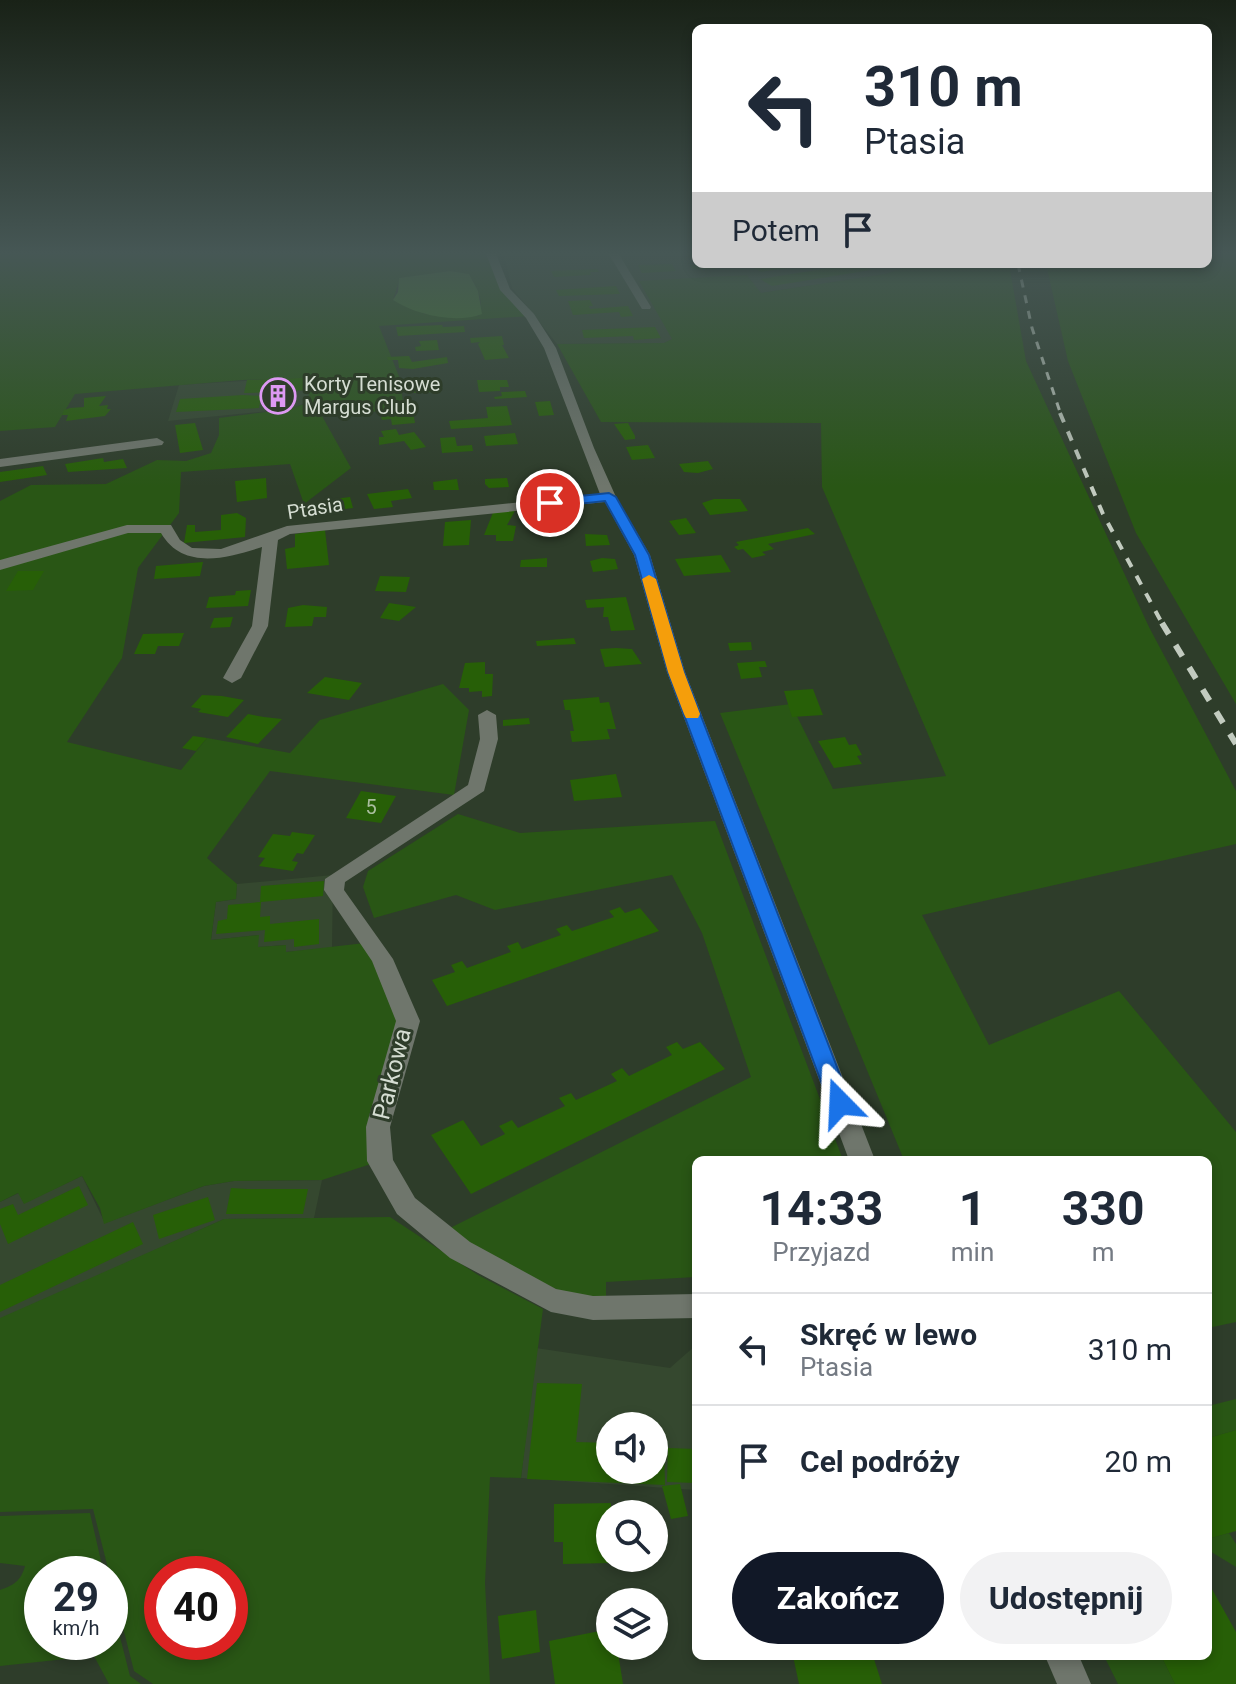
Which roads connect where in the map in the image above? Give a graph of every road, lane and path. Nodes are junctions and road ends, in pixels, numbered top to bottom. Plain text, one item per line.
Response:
1 (538, 330) edge
2 (161, 457) dead end
3 (0, 463) edge
4 (609, 497) junction
5 (271, 538) junction
6 (0, 565) edge
7 (232, 678) dead end
8 (487, 715) dead end
9 (860, 1156) edge
10 (692, 1306) edge
11 (1064, 1660) edge
12 (1074, 1684) edge

1 - 4 street
2 - 3 street
4 - 5 street, Ptasia
4 - 9 street
5 - 6 street, Ptasia
5 - 7 street
8 - 10 street, Parkowa
11 - 12 street

